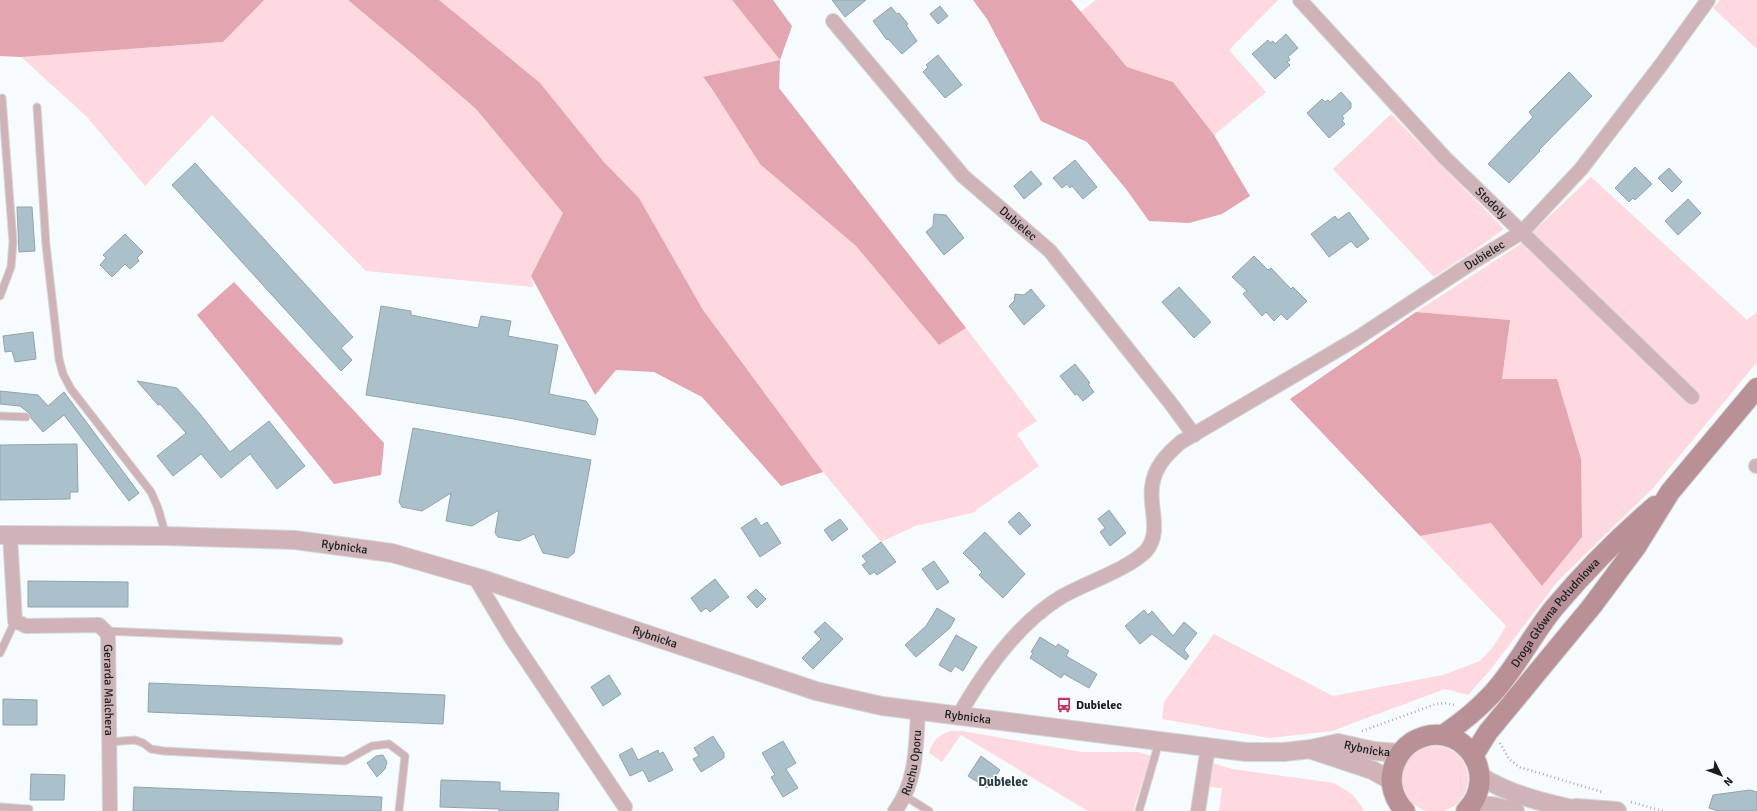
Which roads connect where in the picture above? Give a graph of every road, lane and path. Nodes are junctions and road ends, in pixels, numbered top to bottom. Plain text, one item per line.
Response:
1 (1300, 0) edge
2 (1708, 0) edge
3 (833, 21) dead end
4 (2, 98) dead end
5 (37, 107) dead end
6 (1522, 232) junction
7 (0, 296) edge
8 (1757, 388) edge
9 (1692, 397) dead end
10 (0, 416) edge
11 (26, 417) dead end
12 (1194, 435) junction
13 (1670, 492) junction
14 (5, 535) edge
15 (166, 536) junction
16 (474, 576) junction
17 (15, 621) junction
18 (105, 631) junction
19 (339, 641) dead end
20 (0, 653) edge
21 (918, 710) junction
22 (959, 715) junction
23 (1443, 736) junction
24 (1160, 741) junction
25 (109, 742) junction
26 (1208, 747) junction
27 (1311, 749) junction
28 (1400, 753) junction
29 (1473, 756) junction
30 (1480, 776) junction
31 (1392, 782) junction
32 (905, 796) junction
33 (0, 807) edge
34 (625, 807) dead end
35 (1399, 808) edge
36 (29, 809) dead end
37 (1468, 809) edge
38 (1563, 810) edge
39 (110, 811) edge
40 (399, 811) edge
41 (895, 811) edge
42 (929, 811) edge
43 (1139, 811) edge
44 (1198, 811) edge
45 (1515, 811) edge
46 (1617, 811) edge

1 - 6 street, Stodoły
2 - 6 street, Dubielec
3 - 12 street, Dubielec
4 - 7 lane
5 - 15 lane
6 - 9 street, Stodoły
6 - 12 street, Dubielec
8 - 13 main road, Droga Główna Południowa
10 - 11 lane
12 - 22 street, Dubielec
13 - 23 main road, Droga Główna Południowa
13 - 29 main road, Droga Główna Południowa
14 - 15 street, Rybnicka
14 - 17 street
15 - 16 street, Rybnicka
16 - 21 street, Rybnicka
16 - 34 street
17 - 18 street, Gerarda Malchera
17 - 20 lane
18 - 19 lane
18 - 25 street, Gerarda Malchera
21 - 22 street, Rybnicka
21 - 32 street, Ruchu Oporu
22 - 24 street, Rybnicka
23 - 28 main road
23 - 29 main road
24 - 26 street, Rybnicka
24 - 43 lane
25 - 39 street, Gerarda Malchera
25 - 40 lane
26 - 27 street, Rybnicka
26 - 44 street
27 - 28 street, Rybnicka
27 - 31 street, Rybnicka
28 - 31 main road
29 - 30 main road
30 - 37 main road
30 - 38 street
31 - 35 main road
32 - 41 street, Ruchu Oporu
32 - 42 lane
33 - 36 lane
37 - 45 street
38 - 46 street

